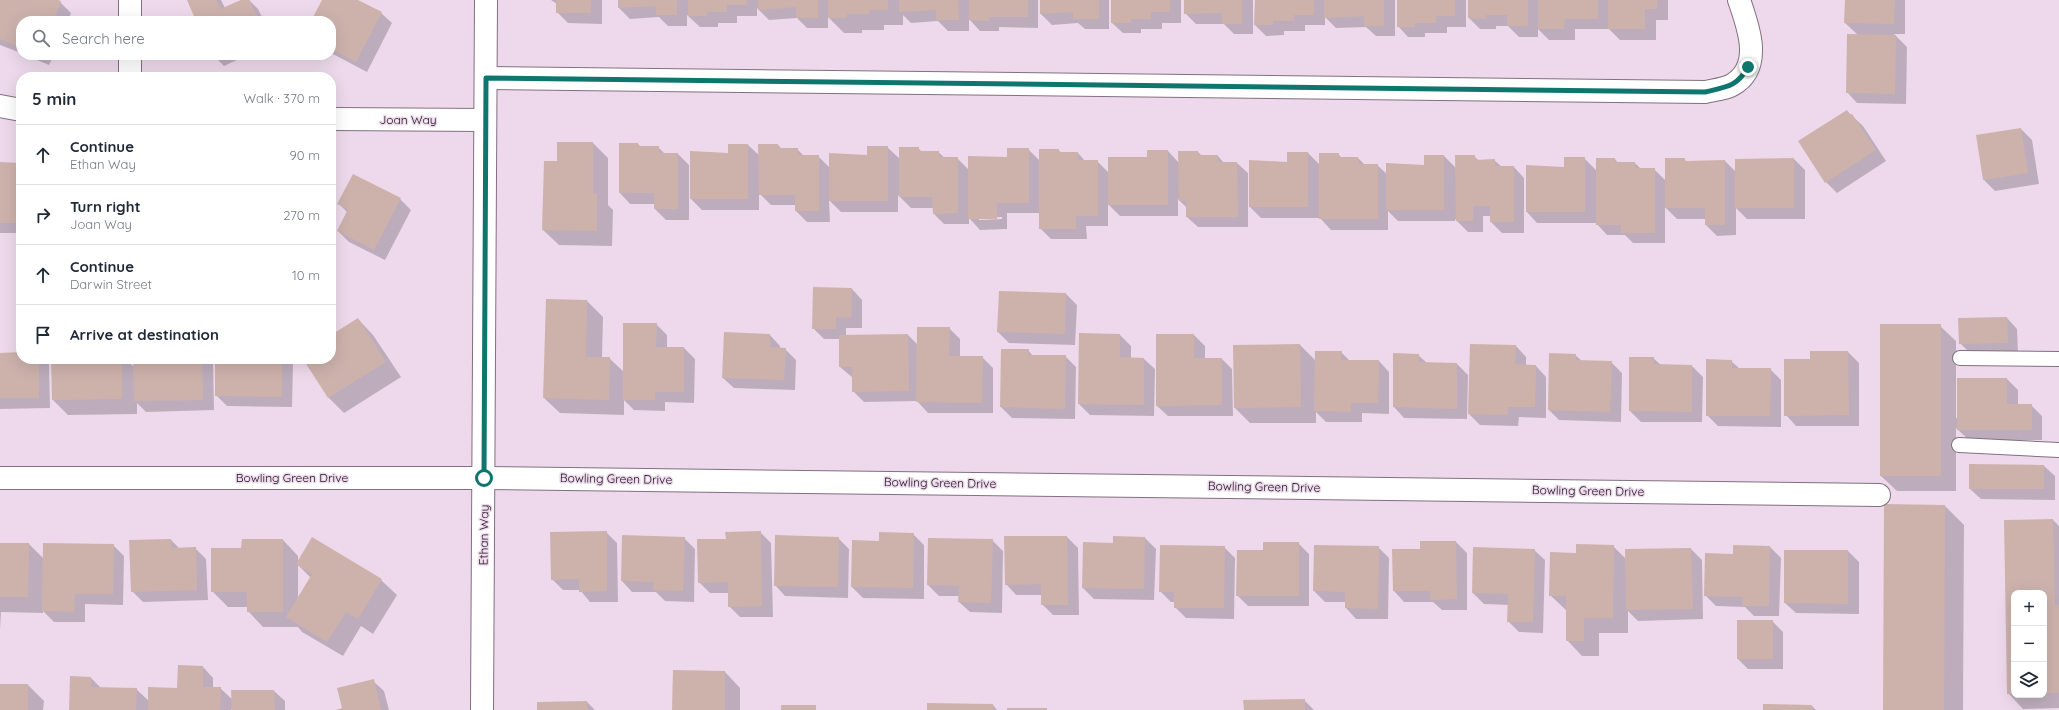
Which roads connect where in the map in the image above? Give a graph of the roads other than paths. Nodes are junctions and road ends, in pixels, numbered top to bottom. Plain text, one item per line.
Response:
1 (130, 0) edge
2 (486, 0) edge
3 (1739, 0) edge
4 (130, 16) edge
5 (130, 60) edge
6 (130, 72) edge
7 (486, 78) junction
8 (0, 106) edge
9 (16, 109) edge
10 (336, 119) edge
11 (485, 120) junction
12 (1960, 358) dead end
13 (2059, 359) edge
14 (1959, 445) dead end
15 (2059, 450) edge
16 (0, 478) edge
17 (484, 478) junction
18 (1879, 495) dead end
19 (482, 710) edge

1 - 4 street
2 - 7 street, Ethan Way
3 - 7 street
5 - 6 street
7 - 11 street, Ethan Way
8 - 9 street
10 - 11 street, Joan Way
11 - 17 street, Ethan Way
12 - 13 lane
14 - 15 lane
16 - 17 street, Bowling Green Drive
17 - 18 street, Bowling Green Drive
17 - 19 street, Ethan Way

